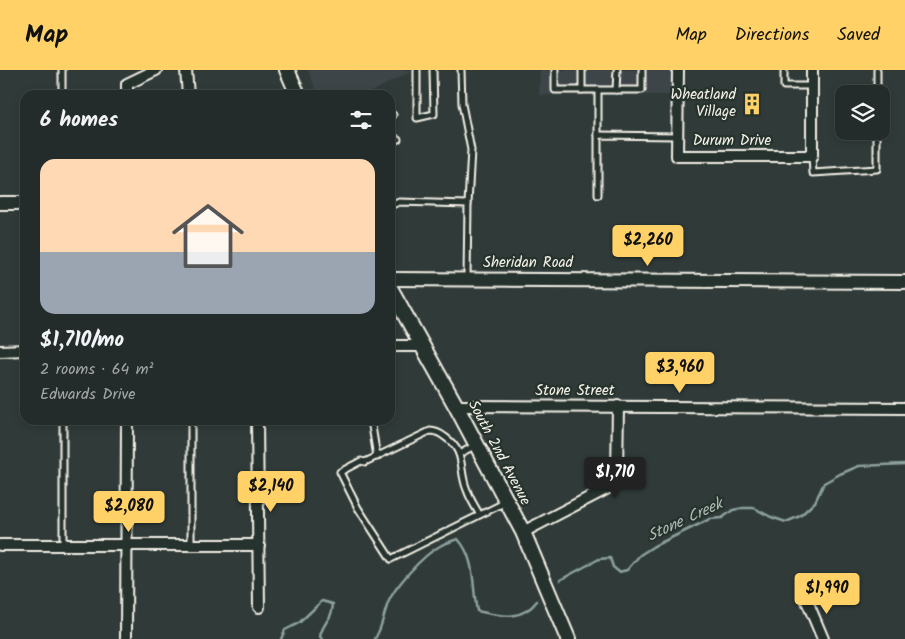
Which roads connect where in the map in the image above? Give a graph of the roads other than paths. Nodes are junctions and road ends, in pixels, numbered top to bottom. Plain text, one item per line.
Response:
1 (62, 70) edge
2 (156, 70) edge
3 (186, 70) edge
4 (287, 70) edge
5 (416, 70) edge
6 (433, 70) edge
7 (462, 70) edge
8 (556, 70) edge
9 (582, 70) edge
10 (616, 70) edge
11 (642, 70) edge
12 (678, 70) edge
13 (784, 70) edge
14 (812, 70) edge
15 (877, 70) edge
16 (877, 85) edge
17 (812, 86) junction
18 (62, 90) edge
19 (127, 90) edge
20 (188, 90) edge
21 (296, 90) edge
22 (582, 90) junction
23 (598, 90) junction
24 (616, 90) junction
25 (598, 135) junction
26 (678, 136) junction
27 (398, 139) dead end
28 (395, 140) edge
29 (877, 140) edge
30 (812, 156) junction
31 (598, 196) dead end
32 (0, 203) edge
33 (20, 203) edge
34 (395, 204) edge
35 (468, 204) junction
36 (395, 279) edge
37 (467, 279) junction
38 (905, 282) edge
39 (395, 297) edge
40 (395, 346) edge
41 (421, 346) junction
42 (20, 350) edge
43 (0, 351) edge
44 (456, 406) junction
45 (618, 406) junction
46 (905, 408) edge
47 (63, 425) edge
48 (127, 425) edge
49 (191, 425) edge
50 (257, 425) edge
51 (372, 425) edge
52 (476, 445) junction
53 (459, 454) junction
54 (377, 457) junction
55 (506, 502) junction
56 (480, 515) junction
57 (523, 532) junction
58 (0, 545) edge
59 (63, 545) junction
60 (126, 545) junction
61 (191, 545) junction
62 (259, 545) junction
63 (807, 601) dead end
64 (259, 607) dead end
65 (126, 639) edge
66 (568, 639) edge
67 (823, 639) edge

1 - 18 lane
2 - 19 street
3 - 20 street
4 - 21 main road
5 - 6 lane
7 - 35 lane
8 - 22 lane
9 - 22 lane
10 - 24 lane
11 - 24 lane
12 - 26 street, Durum Drive
13 - 17 lane
14 - 17 street
15 - 16 lane
17 - 30 street
22 - 23 lane
23 - 24 lane
23 - 25 lane
25 - 26 lane
25 - 31 lane
26 - 30 street, Durum Drive
27 - 28 lane
29 - 30 lane
32 - 33 street
34 - 35 lane
35 - 37 lane
36 - 37 street, Sheridan Road
37 - 38 street, Sheridan Road
39 - 41 main road, South 2nd Avenue
40 - 41 street
41 - 44 main road, South 2nd Avenue
42 - 43 street
44 - 45 street, Stone Street
44 - 52 main road, South 2nd Avenue
45 - 46 street, Stone Street
45 - 57 street
47 - 59 lane
48 - 60 street
49 - 61 lane
50 - 62 street
51 - 54 lane
52 - 53 lane
52 - 55 main road, South 2nd Avenue
53 - 54 lane
53 - 56 lane
54 - 56 lane
55 - 56 lane
55 - 57 main road, South 2nd Avenue
57 - 66 main road, South 2nd Avenue
58 - 59 street
59 - 60 street
60 - 61 street
60 - 65 street
61 - 62 street
62 - 64 street
63 - 67 street

